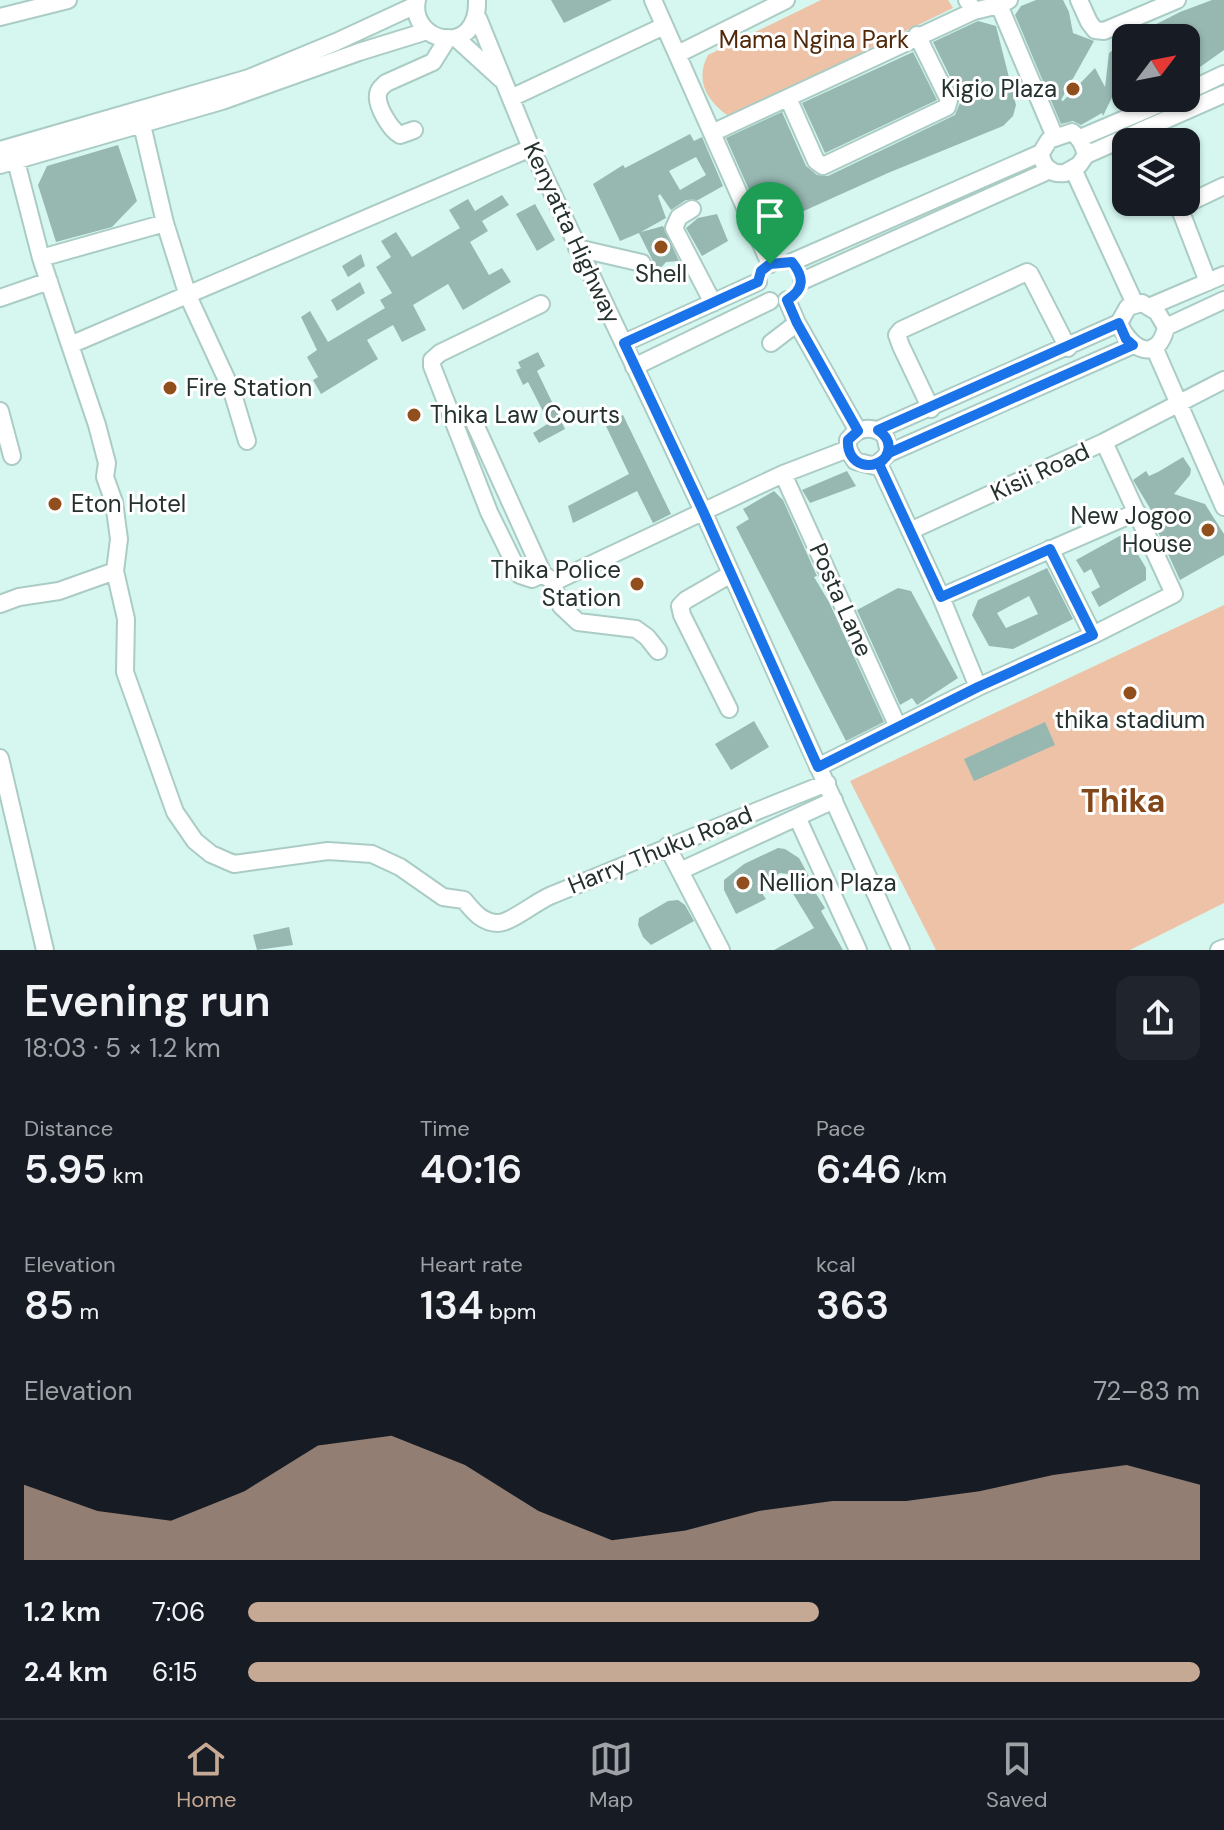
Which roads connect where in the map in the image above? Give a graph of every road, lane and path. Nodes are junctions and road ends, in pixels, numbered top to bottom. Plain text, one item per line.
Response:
1 (68, 0) edge
2 (477, 0) edge
3 (653, 0) edge
4 (786, 0) edge
5 (1079, 0) edge
6 (1177, 0) edge
7 (417, 3) edge
8 (1004, 3) edge
9 (971, 5) edge
10 (750, 7) edge
11 (0, 17) edge
12 (478, 18) junction
13 (664, 26) junction
14 (427, 31) junction
15 (917, 35) junction
16 (452, 38) junction
17 (678, 54) junction
18 (1224, 74) edge
19 (1200, 85) edge
20 (508, 91) junction
21 (1224, 94) edge
22 (788, 98) junction
23 (1141, 112) edge
24 (142, 125) junction
25 (414, 130) dead end
26 (712, 133) junction
27 (1055, 137) junction
28 (1080, 138) junction
29 (531, 148) junction
30 (0, 150) edge
31 (1041, 153) junction
32 (1086, 155) junction
33 (8, 163) edge
34 (1073, 169) junction
35 (1050, 170) junction
36 (1224, 186) edge
37 (692, 209) dead end
38 (165, 223) junction
39 (577, 248) junction
40 (41, 258) junction
41 (792, 262) junction
42 (642, 263) dead end
43 (770, 264) junction
44 (1224, 275) edge
45 (49, 281) junction
46 (802, 281) junction
47 (758, 282) junction
48 (1208, 282) junction
49 (188, 296) junction
50 (0, 298) edge
51 (779, 300) junction
52 (1224, 300) edge
53 (713, 303) junction
54 (541, 304) dead end
55 (1143, 305) junction
56 (797, 323) junction
57 (1119, 323) junction
58 (1166, 327) junction
59 (624, 343) junction
60 (771, 343) dead end
61 (70, 345) junction
62 (1133, 345) junction
63 (1154, 347) junction
64 (1068, 348) junction
65 (634, 367) junction
66 (1224, 380) edge
67 (1179, 402) junction
68 (931, 409) junction
69 (0, 411) edge
70 (474, 422) dead end
71 (878, 430) junction
72 (858, 431) junction
73 (247, 441) dead end
74 (1104, 442) junction
75 (848, 449) junction
76 (12, 456) dead end
77 (884, 459) junction
78 (783, 474) junction
79 (1224, 507) edge
80 (703, 511) junction
81 (1137, 512) junction
82 (910, 531) junction
83 (1050, 549) junction
84 (115, 571) junction
85 (731, 574) junction
86 (547, 577) junction
87 (941, 597) junction
88 (0, 604) edge
89 (1093, 635) junction
90 (658, 651) dead end
91 (978, 687) junction
92 (729, 709) dead end
93 (898, 727) junction
94 (0, 758) edge
95 (818, 767) junction
96 (827, 783) junction
97 (834, 800) junction
98 (797, 817) junction
99 (667, 846) junction
100 (680, 871) junction
101 (45, 950) edge
102 (721, 950) edge
103 (858, 950) edge
104 (901, 950) edge

1 - 11 street
2 - 12 street, Kenyatta Highway
3 - 13 street
4 - 10 street
5 - 6 street
7 - 14 street
7 - 30 street
8 - 9 street
8 - 27 street
9 - 15 street
10 - 17 street
12 - 16 street
12 - 20 street, Kenyatta Highway
13 - 17 street
13 - 20 street
14 - 16 street
14 - 24 street
15 - 22 street
15 - 22 street
16 - 20 street, Kenyatta Highway
16 - 25 street
17 - 26 street
18 - 19 street
20 - 29 street, Kenyatta Highway
21 - 32 street
22 - 26 street
23 - 28 street
24 - 33 street
24 - 38 street
26 - 43 street
27 - 28 street
27 - 31 street
28 - 32 street
29 - 39 street, Kenyatta Highway
29 - 49 street
31 - 35 street
31 - 41 street
32 - 34 street
33 - 40 street
34 - 35 street
34 - 55 street
35 - 46 street
36 - 48 street
37 - 53 street
38 - 40 street
38 - 49 street
39 - 42 street
39 - 59 street, Kenyatta Highway
40 - 45 street
41 - 43 street
41 - 46 street
43 - 47 street
44 - 48 street
45 - 50 street
45 - 61 street
46 - 51 street
47 - 51 street
47 - 53 street
48 - 55 street
49 - 61 street
49 - 73 street
51 - 56 street
51 - 65 street
52 - 58 street
53 - 59 street
54 - 86 street
55 - 57 street
55 - 58 street
56 - 60 street
56 - 72 street
57 - 62 street
57 - 64 street
58 - 63 street
59 - 65 street, Kenyatta Highway
61 - 84 street
62 - 63 street
62 - 77 street
63 - 67 street
64 - 68 street
64 - 68 street
65 - 80 street, Kenyatta Highway
66 - 67 street
67 - 74 street
67 - 79 street
68 - 71 street
69 - 76 street
70 - 86 street
71 - 72 street
71 - 77 street
72 - 75 street
74 - 81 street, Kisii Road
74 - 82 street, Kisii Road
75 - 77 street
75 - 78 street
77 - 82 street
78 - 80 street
78 - 93 street, Posta Lane
80 - 85 street, Kenyatta Highway
80 - 86 street
81 - 83 street
81 - 89 street, Kisii Road
82 - 87 street
83 - 87 street
83 - 89 street
84 - 88 street
84 - 99 street, Harry Thuku Road
85 - 92 street
85 - 95 street, Kenyatta Highway
86 - 90 street
87 - 91 street
89 - 91 street
91 - 93 street
93 - 95 street
94 - 101 street
95 - 96 street, Kenyatta Highway
96 - 97 street, Kenyatta Highway
96 - 99 street, Harry Thuku Road
97 - 98 street
97 - 104 street, Kenyatta Highway
98 - 100 street
98 - 103 street
99 - 100 street
100 - 102 street

